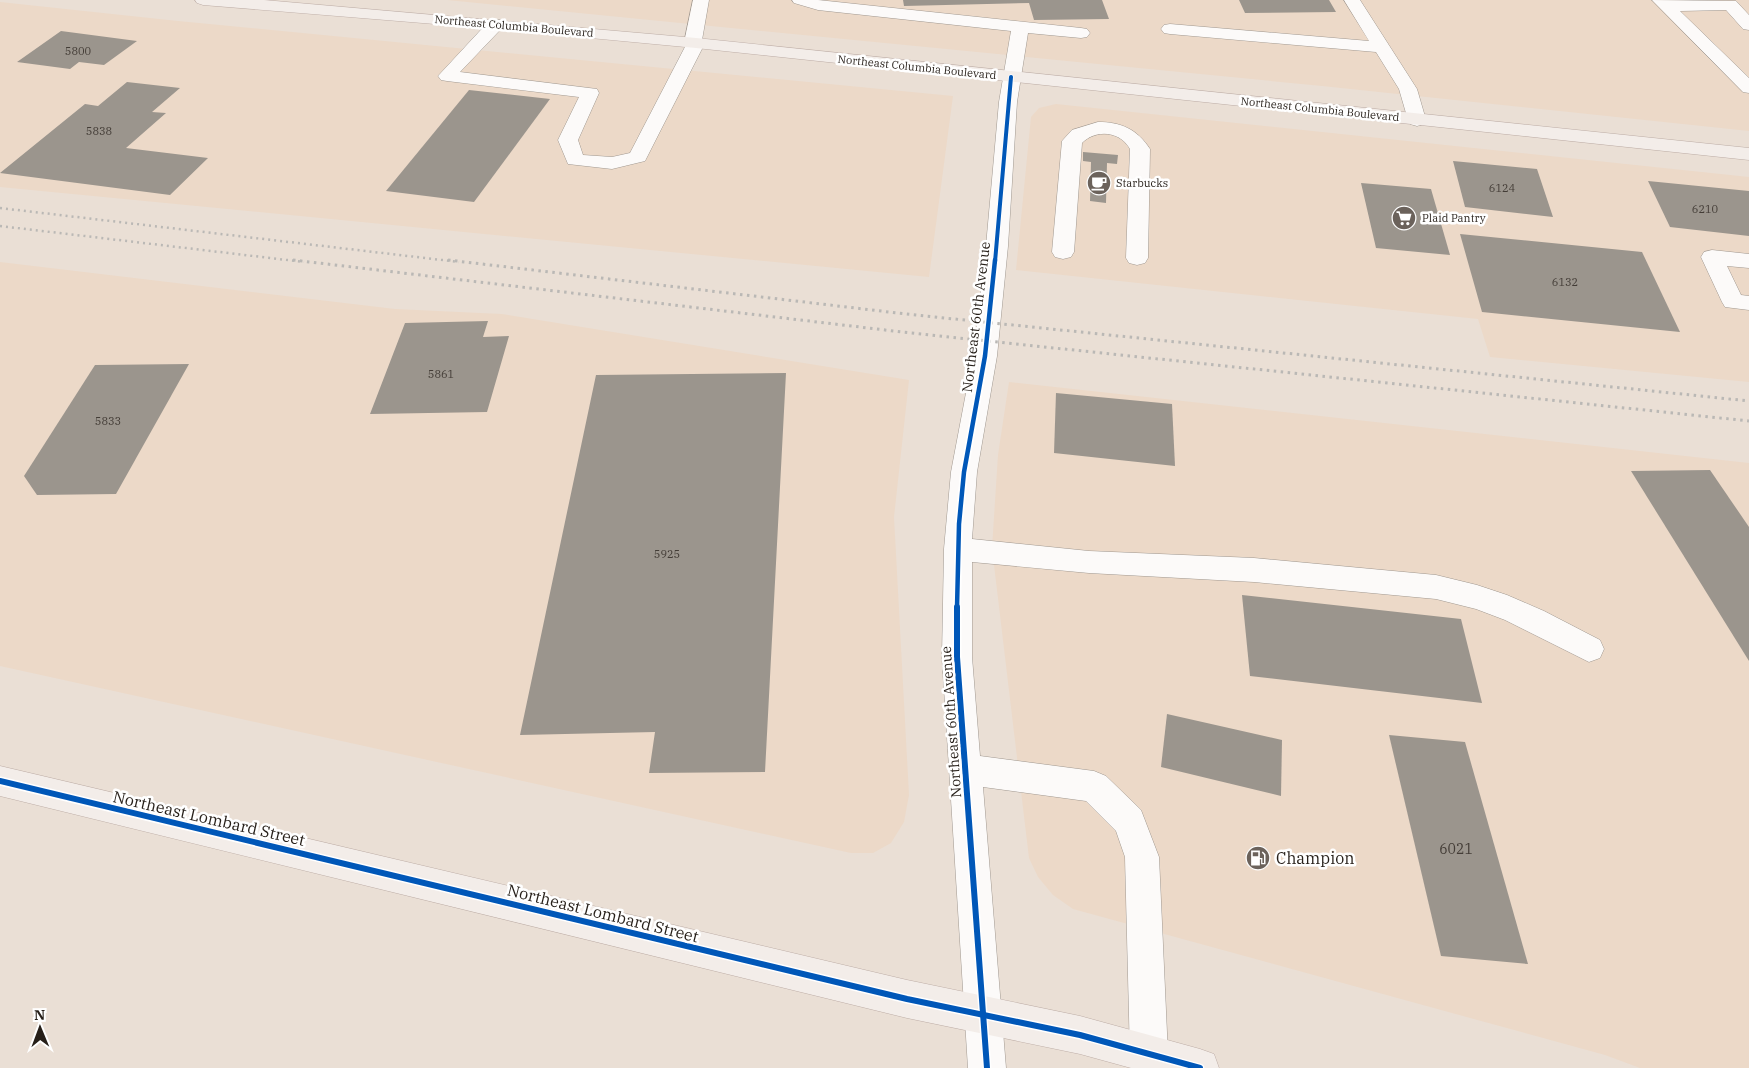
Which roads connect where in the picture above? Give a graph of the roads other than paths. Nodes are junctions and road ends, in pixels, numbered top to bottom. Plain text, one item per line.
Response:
1 (204, 0) edge
2 (701, 0) edge
3 (800, 0) edge
4 (1360, 2) edge
5 (1663, 3) edge
6 (1730, 6) junction
7 (1749, 6) edge
8 (496, 24) junction
9 (1749, 25) edge
10 (1020, 28) junction
11 (1170, 29) dead end
12 (1081, 33) dead end
13 (694, 43) junction
14 (1382, 47) junction
15 (1012, 77) junction
16 (1749, 88) edge
17 (1417, 120) junction
18 (1749, 154) edge
19 (1063, 252) dead end
20 (1137, 258) dead end
21 (1749, 260) edge
22 (1749, 303) edge
23 (958, 549) junction
24 (1589, 649) dead end
25 (965, 769) junction
26 (0, 781) edge
27 (982, 1015) junction
28 (1149, 1054) junction
29 (987, 1068) edge
30 (1200, 1068) edge

1 - 8 main road, Northeast Columbia Boulevard
2 - 13 street
3 - 10 street
4 - 14 street
5 - 6 street
5 - 16 street
6 - 7 street
6 - 9 street
8 - 13 main road, Northeast Columbia Boulevard
8 - 13 street
10 - 12 street
10 - 15 street, Northeast 60th Avenue
11 - 14 street
13 - 15 main road, Northeast Columbia Boulevard
14 - 17 street
15 - 17 main road, Northeast Columbia Boulevard
15 - 23 street, Northeast 60th Avenue
17 - 18 main road, Northeast Columbia Boulevard
19 - 20 street
21 - 22 street
23 - 24 street
23 - 25 street, Northeast 60th Avenue
25 - 27 street, Northeast 60th Avenue
25 - 28 street
26 - 27 main road, Northeast Lombard Street
27 - 28 main road, Northeast Lombard Street
27 - 29 street, Northeast 60th Avenue
28 - 30 main road, Northeast Lombard Street

